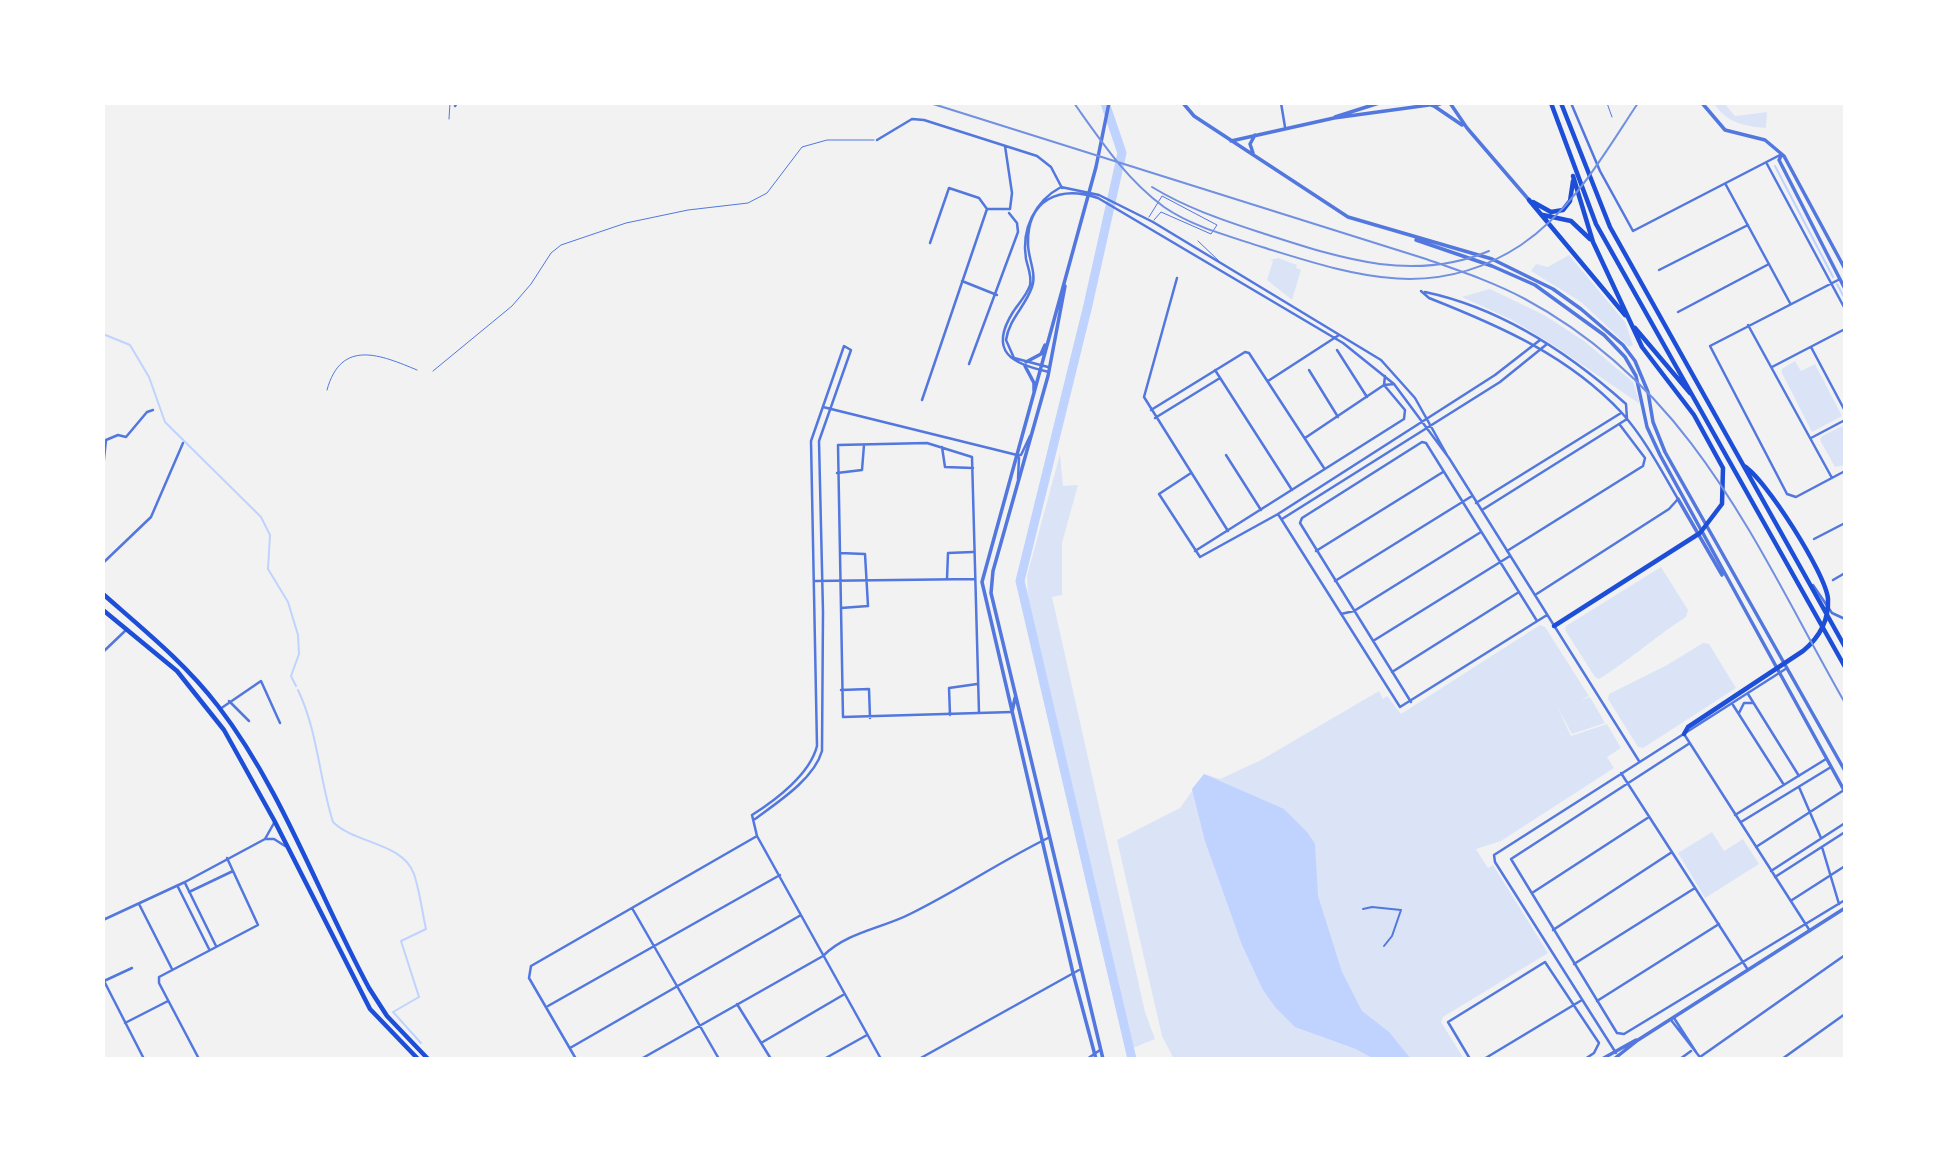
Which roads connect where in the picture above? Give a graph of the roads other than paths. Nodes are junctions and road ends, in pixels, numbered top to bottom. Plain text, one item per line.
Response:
1 (450, 103) edge
2 (1109, 103) edge
3 (1183, 103) edge
4 (1281, 103) edge
5 (1379, 103) edge
6 (1442, 103) edge
7 (1452, 103) edge
8 (1551, 103) edge
9 (1561, 103) edge
10 (1571, 103) edge
11 (1607, 103) edge
12 (1702, 103) edge
13 (1430, 105) edge
14 (1612, 117) dead end
15 (1334, 118) junction
16 (449, 119) dead end
17 (1285, 127) junction
18 (1466, 128) junction
19 (1256, 133) junction
20 (877, 140) joint
21 (1231, 141) junction
22 (1005, 146) junction
23 (1780, 155) junction
24 (1255, 156) junction
25 (1570, 159) junction
26 (1766, 163) junction
27 (1574, 178) junction
28 (1726, 185) junction
29 (1062, 189) junction
30 (1098, 196) junction
31 (1529, 200) junction
32 (987, 209) junction
33 (1537, 211) junction
34 (1009, 214) dead end
35 (1148, 219) junction
36 (1153, 222) junction
37 (1748, 225) junction
38 (1148, 227) junction
39 (1411, 237) junction
40 (1198, 240) dead end
41 (1593, 242) junction
42 (930, 243) dead end
43 (1220, 261) junction
44 (1769, 264) junction
45 (1845, 269) edge
46 (1659, 270) dead end
47 (1066, 274) junction
48 (1177, 278) dead end
49 (1840, 279) junction
50 (962, 281) junction
51 (1830, 284) junction
52 (1845, 289) edge
53 (997, 295) junction
54 (1448, 298) junction
55 (1790, 303) junction
56 (1445, 304) junction
57 (1845, 309) edge
58 (1678, 312) dead end
59 (1748, 325) junction
60 (1050, 329) junction
61 (1845, 329) edge
62 (1340, 334) junction
63 (1334, 337) junction
64 (1540, 340) junction
65 (1534, 344) junction
66 (1547, 344) junction
67 (1811, 347) junction
68 (1542, 349) junction
69 (1337, 350) dead end
70 (969, 364) dead end
71 (1026, 364) junction
72 (1772, 367) junction
73 (1042, 368) junction
74 (1049, 369) junction
75 (417, 370) dead end
76 (1215, 370) junction
77 (1309, 370) dead end
78 (433, 371) dead end
79 (1385, 376) junction
80 (1220, 377) junction
81 (1268, 381) junction
82 (1394, 384) junction
83 (1384, 385) junction
84 (327, 390) dead end
85 (1367, 397) junction
86 (922, 400) dead end
87 (1698, 402) junction
88 (822, 407) junction
89 (153, 410) dead end
90 (830, 410) junction
91 (1151, 410) junction
92 (1845, 411) edge
93 (1621, 412) junction
94 (1030, 413) junction
95 (1338, 417) junction
96 (1426, 417) junction
97 (1155, 418) junction
98 (1627, 419) junction
99 (1845, 420) edge
100 (1421, 421) junction
101 (1431, 425) junction
102 (1620, 425) junction
103 (1426, 427) junction
104 (1032, 431) junction
105 (1305, 438) junction
106 (1810, 438) junction
107 (184, 443) dead end
108 (864, 445) junction
109 (942, 447) junction
110 (1017, 455) junction
111 (1226, 455) dead end
112 (1447, 455) junction
113 (1549, 458) junction
114 (1743, 465) junction
115 (1554, 466) junction
116 (103, 468) edge
117 (973, 468) junction
118 (1324, 470) junction
119 (1845, 471) edge
120 (1443, 472) junction
121 (837, 473) junction
122 (1191, 473) junction
123 (1832, 478) junction
124 (1018, 485) junction
125 (1292, 490) junction
126 (1472, 496) junction
127 (1678, 499) junction
128 (1462, 502) junction
129 (1476, 503) junction
130 (1261, 510) junction
131 (1481, 510) junction
132 (1278, 514) junction
133 (1281, 520) junction
134 (1845, 523) edge
135 (1228, 531) junction
136 (1481, 532) junction
137 (1814, 539) dead end
138 (1195, 551) junction
139 (1316, 551) junction
140 (1507, 551) junction
141 (974, 552) junction
142 (839, 553) junction
143 (1510, 556) junction
144 (1500, 562) junction
145 (103, 563) edge
146 (1799, 565) junction
147 (1845, 573) edge
148 (947, 579) junction
149 (975, 579) junction
150 (866, 580) junction
151 (1833, 580) dead end
152 (815, 581) junction
153 (822, 581) junction
154 (841, 581) junction
155 (1335, 581) junction
156 (1733, 591) junction
157 (1519, 592) junction
158 (103, 594) edge
159 (1535, 595) junction
160 (841, 608) junction
161 (103, 610) edge
162 (1354, 611) junction
163 (1341, 614) junction
164 (1547, 615) junction
165 (1845, 619) edge
166 (1537, 621) junction
167 (1554, 626) junction
168 (127, 628) junction
169 (1373, 641) junction
170 (1845, 647) edge
171 (103, 652) edge
172 (1845, 667) edge
173 (1787, 668) junction
174 (1392, 672) junction
175 (1778, 674) junction
176 (1013, 683) junction
177 (978, 684) junction
178 (841, 690) junction
179 (1748, 694) junction
180 (213, 700) junction
181 (229, 701) junction
182 (1411, 702) junction
183 (1753, 703) junction
184 (1732, 704) junction
185 (220, 709) junction
186 (1012, 712) junction
187 (979, 713) junction
188 (1738, 713) junction
189 (950, 715) junction
190 (216, 718) junction
191 (870, 718) junction
192 (249, 722) dead end
193 (281, 723) dead end
194 (231, 724) junction
195 (1684, 734) junction
196 (1690, 743) junction
197 (1826, 759) junction
198 (1639, 761) junction
199 (1830, 766) junction
200 (1845, 771) edge
201 (1621, 773) junction
202 (1799, 776) junction
203 (1628, 783) junction
204 (1784, 785) junction
205 (1799, 787) junction
206 (1844, 791) edge
207 (1809, 813) junction
208 (1735, 815) junction
209 (754, 817) junction
210 (1649, 817) junction
211 (274, 820) junction
212 (1740, 823) junction
213 (1845, 823) edge
214 (1845, 832) edge
215 (757, 836) junction
216 (1049, 838) junction
217 (1821, 838) junction
218 (265, 839) junction
219 (1043, 841) junction
220 (1756, 846) junction
221 (1822, 847) junction
222 (288, 848) junction
223 (1672, 852) junction
224 (227, 858) junction
225 (1845, 866) edge
226 (1771, 870) junction
227 (233, 871) junction
228 (1830, 875) junction
229 (780, 876) junction
230 (1775, 877) junction
231 (184, 882) junction
232 (177, 885) junction
233 (1695, 888) junction
234 (190, 892) junction
235 (1531, 894) junction
236 (1845, 900) edge
237 (1790, 901) junction
238 (139, 904) junction
239 (1839, 904) junction
240 (632, 908) junction
241 (1845, 908) edge
242 (1363, 909) dead end
243 (802, 914) junction
244 (103, 920) edge
245 (1719, 924) junction
246 (1805, 924) junction
247 (1553, 930) junction
248 (1810, 931) junction
249 (216, 946) junction
250 (654, 946) junction
251 (1384, 946) dead end
252 (209, 949) junction
253 (823, 956) junction
254 (1845, 956) edge
255 (1742, 960) junction
256 (1574, 964) junction
257 (132, 968) dead end
258 (172, 969) junction
259 (1079, 970) junction
260 (1748, 970) junction
261 (1073, 974) junction
262 (104, 980) edge
263 (677, 986) junction
264 (843, 995) junction
265 (374, 996) junction
266 (1581, 998) junction
267 (168, 1001) junction
268 (1597, 1001) junction
269 (1573, 1003) junction
270 (737, 1004) junction
271 (547, 1007) junction
272 (372, 1008) junction
273 (1845, 1014) edge
274 (387, 1016) junction
275 (1672, 1019) junction
276 (125, 1023) junction
277 (700, 1025) junction
278 (867, 1035) junction
279 (1638, 1040) junction
280 (761, 1043) junction
281 (570, 1048) junction
282 (1100, 1050) junction
283 (1694, 1050) junction
284 (1615, 1051) junction
285 (1616, 1057) edge
286 (1099, 1058) edge
287 (1700, 1058) edge
288 (144, 1059) edge
289 (199, 1059) edge
290 (418, 1059) edge
291 (428, 1059) edge
292 (576, 1059) edge
293 (641, 1059) edge
294 (719, 1059) edge
295 (771, 1059) edge
296 (824, 1059) edge
297 (881, 1059) edge
298 (919, 1059) edge
299 (1087, 1059) edge
300 (1470, 1059) edge
301 (1484, 1059) edge
302 (1585, 1059) edge
303 (1602, 1059) edge
304 (1680, 1059) edge
305 (1782, 1059) edge

1 - 16 lane
2 - 47 street
3 - 21 street
4 - 17 street
5 - 15 street
6 - 13 street
7 - 18 street
8 - 25 main road
9 - 114 main road
10 - 28 street
11 - 14 lane
12 - 23 street
13 - 15 street
13 - 18 street
15 - 17 street
17 - 19 street
18 - 31 street
19 - 21 street
19 - 24 street
20 - 22 street
20 - 78 lane
21 - 24 street
22 - 29 street
22 - 32 street
23 - 26 street
23 - 45 street
23 - 49 street
24 - 39 street
25 - 27 main road
25 - 87 main road
26 - 28 street
26 - 51 street
27 - 31 main road
27 - 41 main road
28 - 37 street
29 - 30 street
29 - 71 street
30 - 35 street
30 - 38 street
31 - 33 main road
32 - 42 street
32 - 50 street
33 - 41 main road
33 - 87 main road
34 - 53 street
35 - 36 street
35 - 36 lane
35 - 38 street
36 - 38 street
36 - 43 street
37 - 44 street
37 - 46 street
38 - 63 street
39 - 156 street
39 - 173 street
40 - 43 lane
41 - 167 main road
43 - 62 street
44 - 55 street
44 - 58 street
47 - 60 street
47 - 74 street
48 - 91 street
49 - 51 street
49 - 52 street
50 - 53 street
50 - 86 street
51 - 55 street
51 - 57 street
53 - 70 street
54 - 56 street
54 - 56 street
54 - 64 street
55 - 59 street
56 - 65 street
59 - 72 street
59 - 123 street
60 - 71 street
60 - 73 street
61 - 67 street
62 - 63 street
62 - 96 street
63 - 79 street
63 - 81 street
64 - 65 street
64 - 66 street
65 - 68 street
65 - 96 street
66 - 68 street
66 - 98 street
67 - 72 street
67 - 92 street
68 - 93 street
68 - 101 street
69 - 85 street
71 - 73 street
71 - 94 street
72 - 106 street
73 - 74 street
73 - 94 street
74 - 104 street
75 - 84 lane
76 - 80 street
76 - 81 street
76 - 91 street
77 - 95 street
79 - 82 street
79 - 83 street
80 - 97 street
80 - 125 street
81 - 105 street
82 - 83 street
82 - 100 street
83 - 85 street
83 - 118 street
85 - 95 street
87 - 172 main road
88 - 90 street
88 - 90 street
88 - 152 street
89 - 116 street
90 - 110 street
90 - 153 street
91 - 97 street
93 - 98 street
93 - 113 street
94 - 110 street
95 - 105 street
96 - 100 street
96 - 101 street
97 - 122 street
98 - 102 street
98 - 127 street
99 - 106 street
100 - 103 street
100 - 132 street
101 - 103 street
101 - 112 street
102 - 115 street
102 - 140 street
103 - 112 street
103 - 133 street
104 - 110 street
104 - 124 street
105 - 118 street
106 - 123 street
107 - 145 street
108 - 109 street
108 - 121 street
108 - 121 street
109 - 117 street
109 - 117 street
110 - 124 street
110 - 186 street
111 - 130 street
112 - 126 street
113 - 115 street
113 - 129 street
114 - 146 main road
114 - 195 main road
115 - 131 street
117 - 141 street
118 - 125 street
119 - 123 street
120 - 128 street
120 - 139 street
120 - 139 street
121 - 142 street
122 - 135 street
122 - 138 street
124 - 176 street
125 - 130 street
126 - 128 street
126 - 129 street
127 - 156 street
127 - 159 street
128 - 136 street
128 - 155 street
129 - 131 street
130 - 135 street
131 - 140 street
132 - 133 street
132 - 138 street
133 - 163 street
134 - 137 street
135 - 138 street
136 - 144 street
136 - 162 street
139 - 155 street
140 - 143 street
141 - 148 street
141 - 149 street
142 - 150 street
142 - 154 street
143 - 144 street
143 - 159 street
144 - 157 street
144 - 169 street
146 - 165 street
146 - 170 main road
147 - 151 street
148 - 149 street
148 - 150 street
149 - 177 street
150 - 154 street
150 - 160 street
152 - 153 street
152 - 209 street
153 - 154 street
153 - 209 street
154 - 160 street
155 - 162 street
156 - 175 street
157 - 166 street
157 - 174 street
158 - 180 main road
159 - 164 street
160 - 178 street
161 - 168 main road
162 - 163 street
162 - 169 street
163 - 182 street
164 - 166 street
164 - 167 street
166 - 182 street
167 - 198 street
168 - 171 street
168 - 190 main road
169 - 174 street
173 - 175 street
173 - 200 street
174 - 182 street
175 - 179 street
175 - 197 street
176 - 186 street
176 - 216 street
177 - 187 street
177 - 189 street
178 - 191 street
178 - 191 street
179 - 183 street
179 - 184 street
180 - 185 main road
180 - 190 main road
181 - 185 street
181 - 192 street
181 - 193 street
183 - 188 street
183 - 202 street
184 - 188 street
184 - 195 street
185 - 194 main road
186 - 187 street
186 - 219 street
187 - 189 street
188 - 204 street
189 - 191 street
190 - 194 main road
190 - 211 main road
194 - 265 main road
195 - 196 street
195 - 198 street
196 - 203 street
196 - 208 street
197 - 199 street
197 - 202 street
198 - 201 street
199 - 205 street
199 - 206 street
201 - 203 street
201 - 266 street
202 - 204 street
203 - 210 street
203 - 235 street
204 - 208 street
205 - 207 street
205 - 212 street
206 - 207 street
207 - 217 street
207 - 220 street
208 - 212 street
209 - 215 street
210 - 223 street
210 - 235 street
211 - 218 street
211 - 222 main road
212 - 220 street
213 - 217 street
214 - 221 street
215 - 229 street
215 - 240 street
216 - 219 street
216 - 259 street
217 - 226 street
218 - 222 street
218 - 224 street
219 - 253 street
219 - 261 street
220 - 226 street
221 - 228 street
221 - 230 street
222 - 272 main road
223 - 233 street
223 - 247 street
224 - 227 street
224 - 231 street
225 - 228 street
226 - 230 street
227 - 234 street
227 - 249 street
228 - 237 street
228 - 239 street
229 - 243 street
229 - 250 street
230 - 237 street
231 - 232 street
231 - 234 street
232 - 238 street
232 - 252 street
233 - 245 street
233 - 256 street
234 - 249 street
235 - 247 street
236 - 239 street
237 - 246 street
238 - 244 street
238 - 258 street
239 - 246 street
240 - 250 street
240 - 271 street
241 - 248 street
242 - 251 street
243 - 253 street
243 - 263 street
245 - 255 street
245 - 268 street
246 - 248 street
246 - 255 street
247 - 256 street
248 - 260 street
249 - 252 street
250 - 263 street
250 - 271 street
252 - 258 street
253 - 264 street
253 - 270 street
254 - 287 street
255 - 260 street
255 - 268 street
256 - 268 street
257 - 262 street
258 - 267 street
259 - 261 street
259 - 282 street
260 - 275 street
261 - 286 street
261 - 298 street
262 - 276 street
263 - 277 street
263 - 281 street
264 - 278 street
264 - 280 street
265 - 272 main road
265 - 274 main road
266 - 269 street
266 - 284 street
267 - 276 street
267 - 289 street
269 - 300 street
269 - 301 street
269 - 302 street
270 - 277 street
270 - 280 street
271 - 281 street
272 - 274 main road
272 - 290 main road
273 - 305 street
274 - 291 main road
275 - 279 street
275 - 283 street
276 - 288 street
277 - 293 street
277 - 294 street
278 - 296 street
278 - 297 street
279 - 284 street
279 - 285 street
280 - 295 street
281 - 292 street
282 - 286 street
282 - 286 street
283 - 287 street
283 - 304 street
284 - 285 street
284 - 303 street
286 - 299 street

